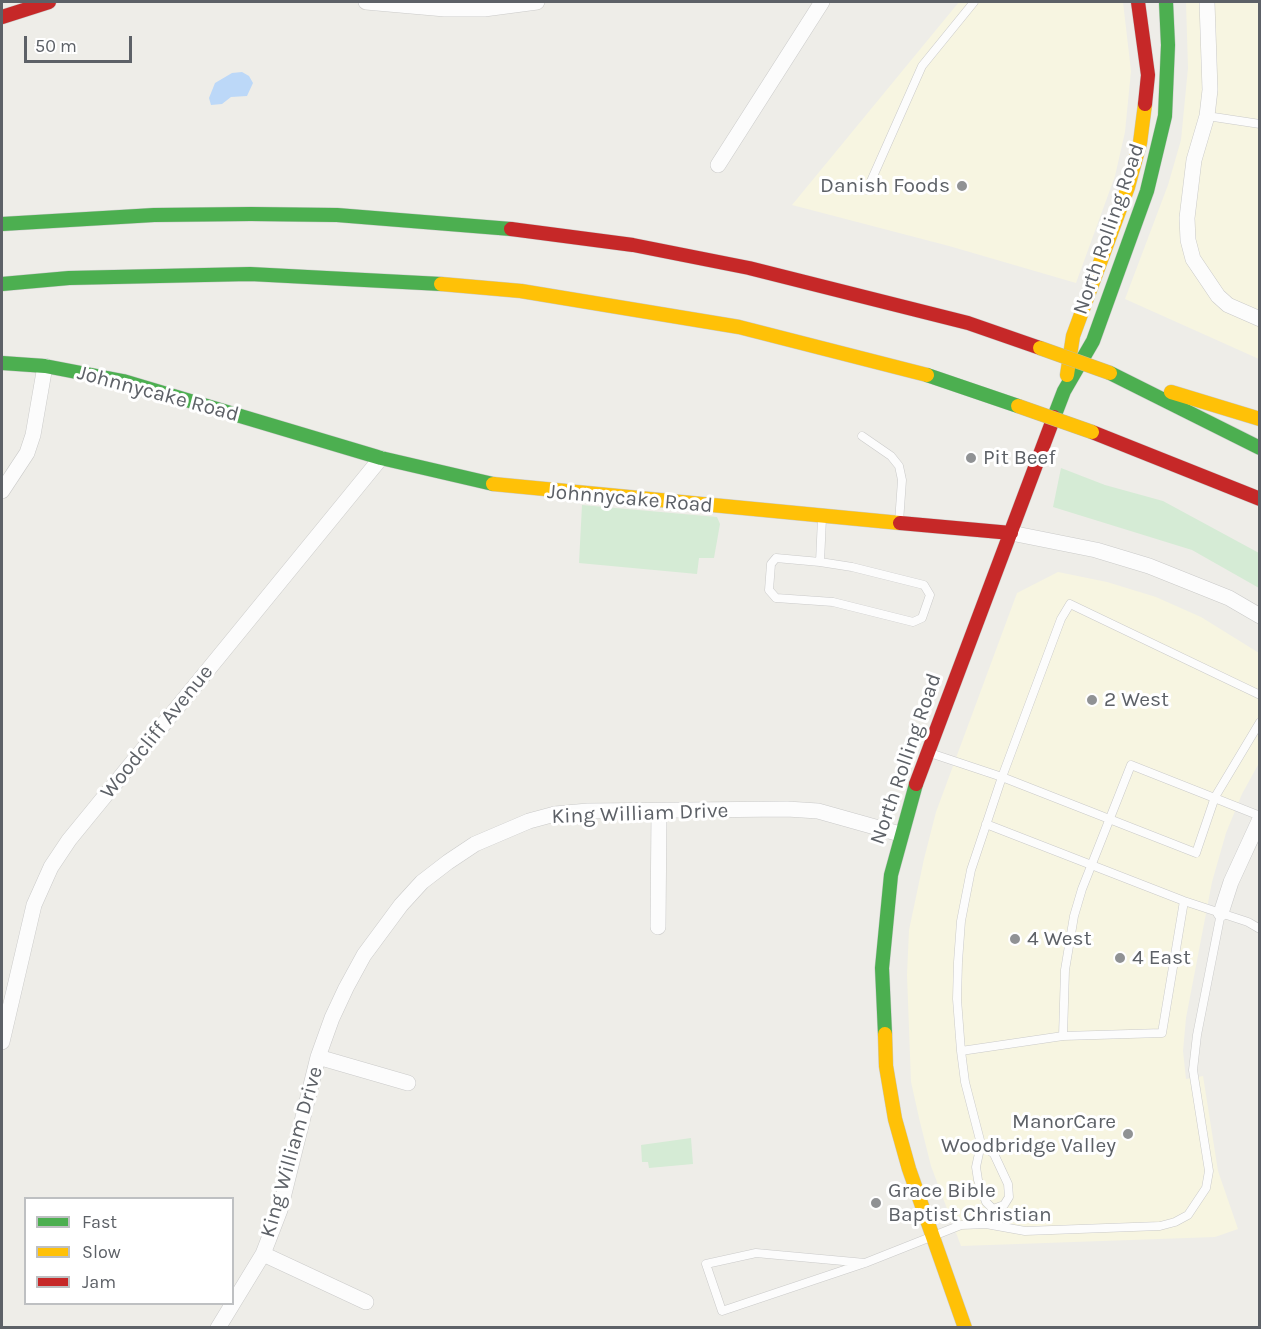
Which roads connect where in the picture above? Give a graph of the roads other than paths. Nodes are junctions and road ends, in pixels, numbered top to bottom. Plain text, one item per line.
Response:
1 (49, 2) edge
2 (366, 2) edge
3 (537, 2) edge
4 (822, 2) edge
5 (974, 2) edge
6 (1138, 2) edge
7 (1166, 2) edge
8 (1207, 2) edge
9 (2, 17) edge
10 (1207, 116) junction
11 (1260, 124) edge
12 (718, 165) dead end
13 (867, 190) dead end
14 (2, 224) edge
15 (2, 284) edge
16 (1260, 319) edge
17 (2, 363) edge
18 (45, 366) junction
19 (1110, 373) junction
20 (1064, 391) junction
21 (1260, 419) edge
22 (862, 436) dead end
23 (1260, 448) edge
24 (381, 458) junction
25 (2, 491) edge
26 (1256, 498) edge
27 (822, 517) junction
28 (899, 524) junction
29 (1011, 533) junction
30 (820, 562) junction
31 (1260, 616) edge
32 (1260, 695) edge
33 (1260, 722) edge
34 (927, 752) junction
35 (1002, 777) junction
36 (1215, 797) junction
37 (659, 811) junction
38 (1260, 818) edge
39 (1110, 820) junction
40 (986, 824) junction
41 (900, 834) junction
42 (1091, 865) junction
43 (1184, 901) junction
44 (1221, 913) junction
45 (658, 927) dead end
46 (1260, 929) edge
47 (1063, 1036) junction
48 (2, 1042) edge
49 (961, 1051) junction
50 (318, 1057) junction
51 (408, 1083) dead end
52 (981, 1144) junction
53 (993, 1209) junction
54 (987, 1224) junction
55 (932, 1237) junction
56 (263, 1254) junction
57 (865, 1263) junction
58 (234, 1302) edge
59 (366, 1302) dead end
60 (232, 1305) edge
61 (218, 1328) edge
62 (965, 1328) edge

1 - 9 main road
2 - 3 street
4 - 12 street
5 - 13 lane
6 - 20 main road, North Rolling Road
7 - 20 main road, North Rolling Road
8 - 10 street
10 - 11 lane
10 - 16 street
14 - 19 main road, bridge
15 - 26 main road, bridge
17 - 18 main road, Johnnycake Road
18 - 24 main road, Johnnycake Road
18 - 25 street
19 - 21 main road
19 - 23 main road
20 - 29 main road, North Rolling Road
22 - 28 lane
24 - 27 main road, Johnnycake Road
24 - 48 street, Woodcliff Avenue
27 - 28 main road, Johnnycake Road
27 - 30 lane
28 - 29 main road, Johnnycake Road
29 - 31 street, Johnnycake Road
29 - 34 main road, North Rolling Road
30 - 30 lane
32 - 35 lane
33 - 36 lane
34 - 35 lane
34 - 41 main road, North Rolling Road
35 - 39 lane
35 - 40 lane
36 - 38 lane
36 - 39 lane
36 - 39 lane
37 - 41 street, King William Drive
37 - 45 street
37 - 50 street, King William Drive
38 - 44 street
39 - 42 lane
40 - 42 lane
40 - 49 lane
41 - 55 main road, North Rolling Road
42 - 43 lane
42 - 47 lane
43 - 44 lane
43 - 47 lane
44 - 46 lane
44 - 54 lane
47 - 49 lane
49 - 52 lane
50 - 51 street
50 - 56 street, King William Drive
52 - 53 lane
52 - 53 lane
53 - 54 lane
54 - 55 lane
55 - 57 lane
55 - 62 main road, North Rolling Road
56 - 58 street, King William Drive
56 - 59 street
57 - 57 lane
60 - 61 street, King William Drive

